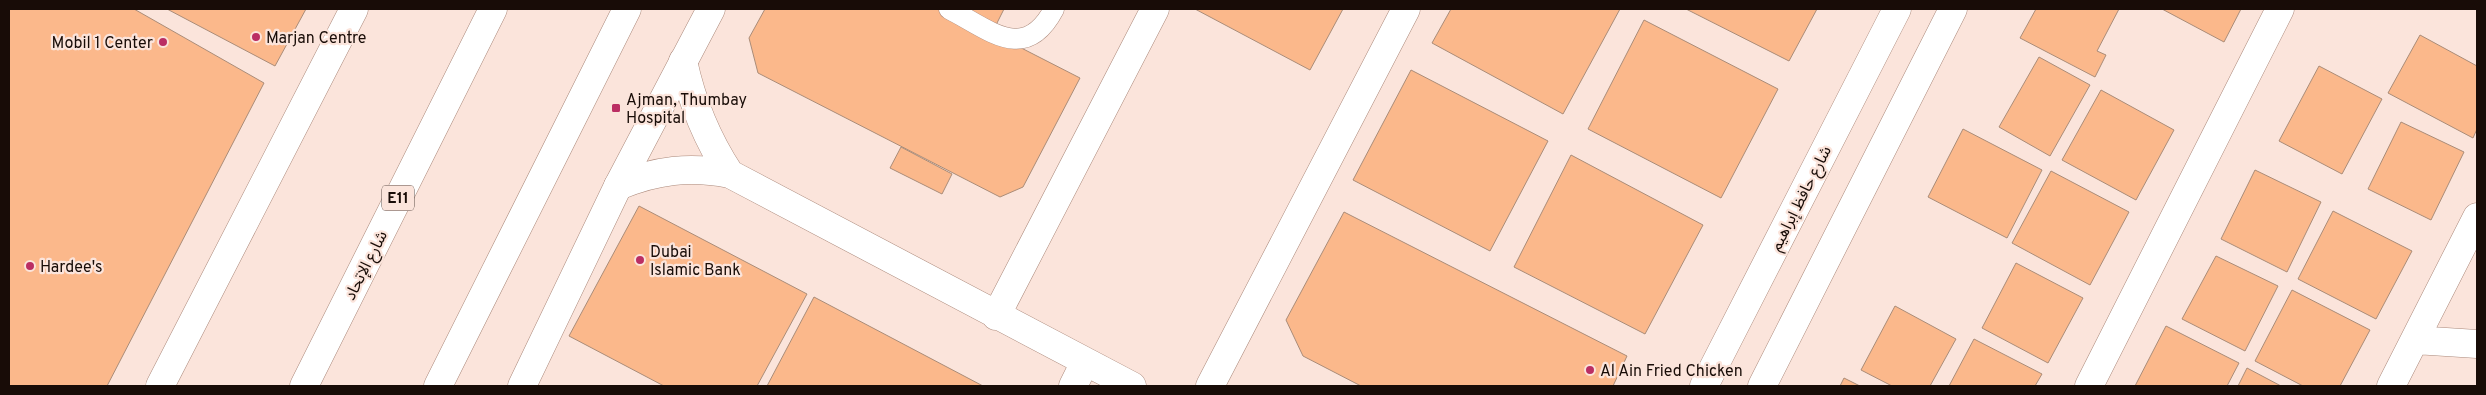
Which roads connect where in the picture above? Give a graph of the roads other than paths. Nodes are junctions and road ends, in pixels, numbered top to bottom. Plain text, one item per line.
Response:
1 (354, 9) edge
2 (493, 9) edge
3 (627, 9) edge
4 (711, 9) edge
5 (949, 9) edge
6 (1054, 9) edge
7 (1154, 9) edge
8 (1406, 9) edge
9 (1897, 9) edge
10 (1953, 9) edge
11 (2280, 9) edge
12 (683, 61) junction
13 (730, 174) junction
14 (618, 186) junction
15 (2477, 217) edge
16 (996, 316) junction
17 (2415, 340) junction
18 (2477, 344) edge
19 (1085, 362) junction
20 (160, 386) edge
21 (304, 386) edge
22 (438, 386) edge
23 (522, 386) edge
24 (1073, 386) edge
25 (1132, 386) edge
26 (1210, 386) edge
27 (1704, 386) edge
28 (1762, 386) edge
29 (2089, 386) edge
30 (2391, 386) edge

1 - 20 main road
2 - 21 main road, شارع الإتحاد / E11
3 - 22 main road
4 - 12 main road
5 - 6 lane
7 - 16 main road
8 - 26 main road
9 - 27 main road, شارع حافظ إبراهيم
10 - 28 main road
11 - 29 main road
12 - 13 main road
12 - 14 main road
13 - 14 main road
13 - 16 main road
14 - 23 main road
15 - 17 main road
16 - 19 main road
17 - 18 main road
17 - 30 main road
19 - 24 main road
19 - 25 main road

